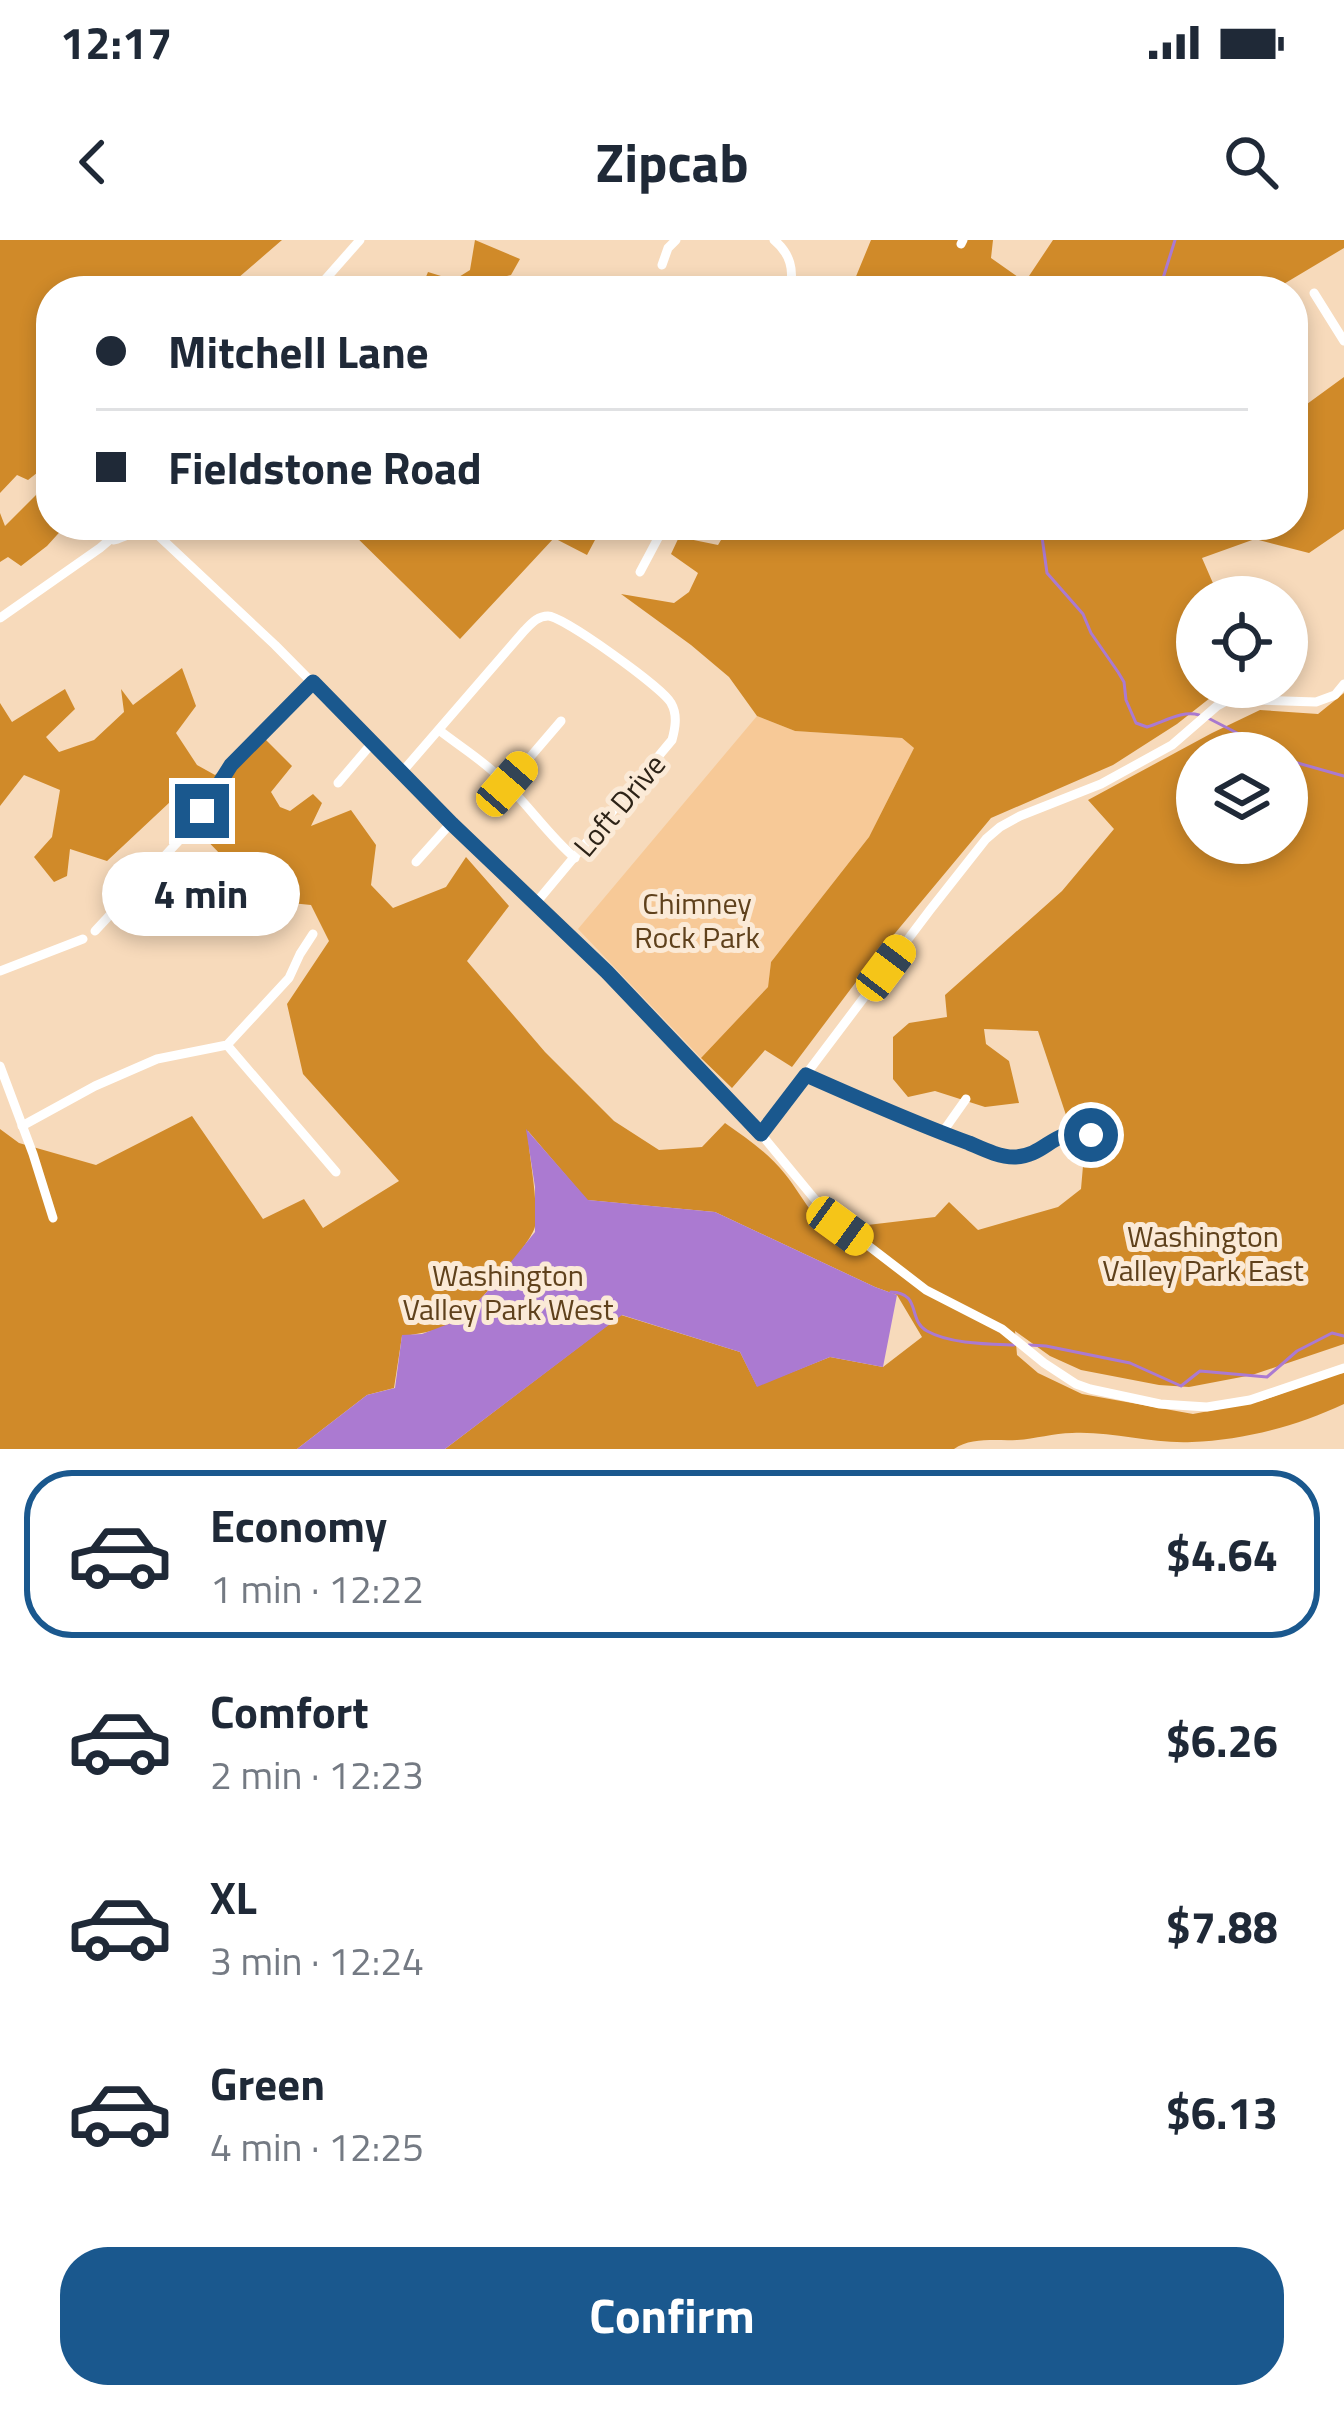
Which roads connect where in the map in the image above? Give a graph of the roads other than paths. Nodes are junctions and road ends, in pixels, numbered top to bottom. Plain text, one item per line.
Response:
1 (360, 240) edge
2 (676, 240) edge
3 (774, 240) edge
4 (662, 265) dead end
5 (328, 276) edge
6 (791, 276) edge
7 (1313, 292) dead end
8 (1344, 341) edge
9 (116, 540) edge
10 (164, 540) edge
11 (657, 540) edge
12 (109, 542) joint
13 (640, 572) dead end
14 (0, 618) edge
15 (313, 682) junction
16 (1344, 684) edge
17 (561, 721) dead end
18 (439, 730) junction
19 (374, 742) junction
20 (402, 772) junction
21 (338, 783) dead end
22 (507, 784) junction
23 (452, 824) junction
24 (575, 858) junction
25 (416, 862) dead end
26 (535, 904) junction
27 (95, 931) dead end
28 (314, 934) dead end
29 (82, 939) dead end
30 (0, 971) edge
31 (227, 1045) junction
32 (0, 1066) edge
33 (806, 1075) junction
34 (966, 1099) dead end
35 (22, 1126) junction
36 (942, 1133) junction
37 (761, 1134) junction
38 (1116, 1144) dead end
39 (336, 1172) dead end
40 (53, 1218) dead end
41 (1344, 1368) edge

1 - 5 street
2 - 4 street
3 - 6 street
7 - 8 street
9 - 12 street
10 - 15 street
11 - 13 street
12 - 14 street
15 - 19 street
15 - 27 street
16 - 33 street
17 - 22 street
18 - 20 street, Loft Drive
18 - 22 street
18 - 24 street, Loft Drive
19 - 20 street
19 - 21 street
20 - 23 street
22 - 24 street
23 - 25 street
23 - 26 street
24 - 26 street, Loft Drive
26 - 37 street
28 - 31 street
29 - 30 street
31 - 35 street
31 - 39 street
32 - 35 street
33 - 36 street
33 - 37 street
34 - 36 street
35 - 40 street
36 - 38 street
37 - 41 street

